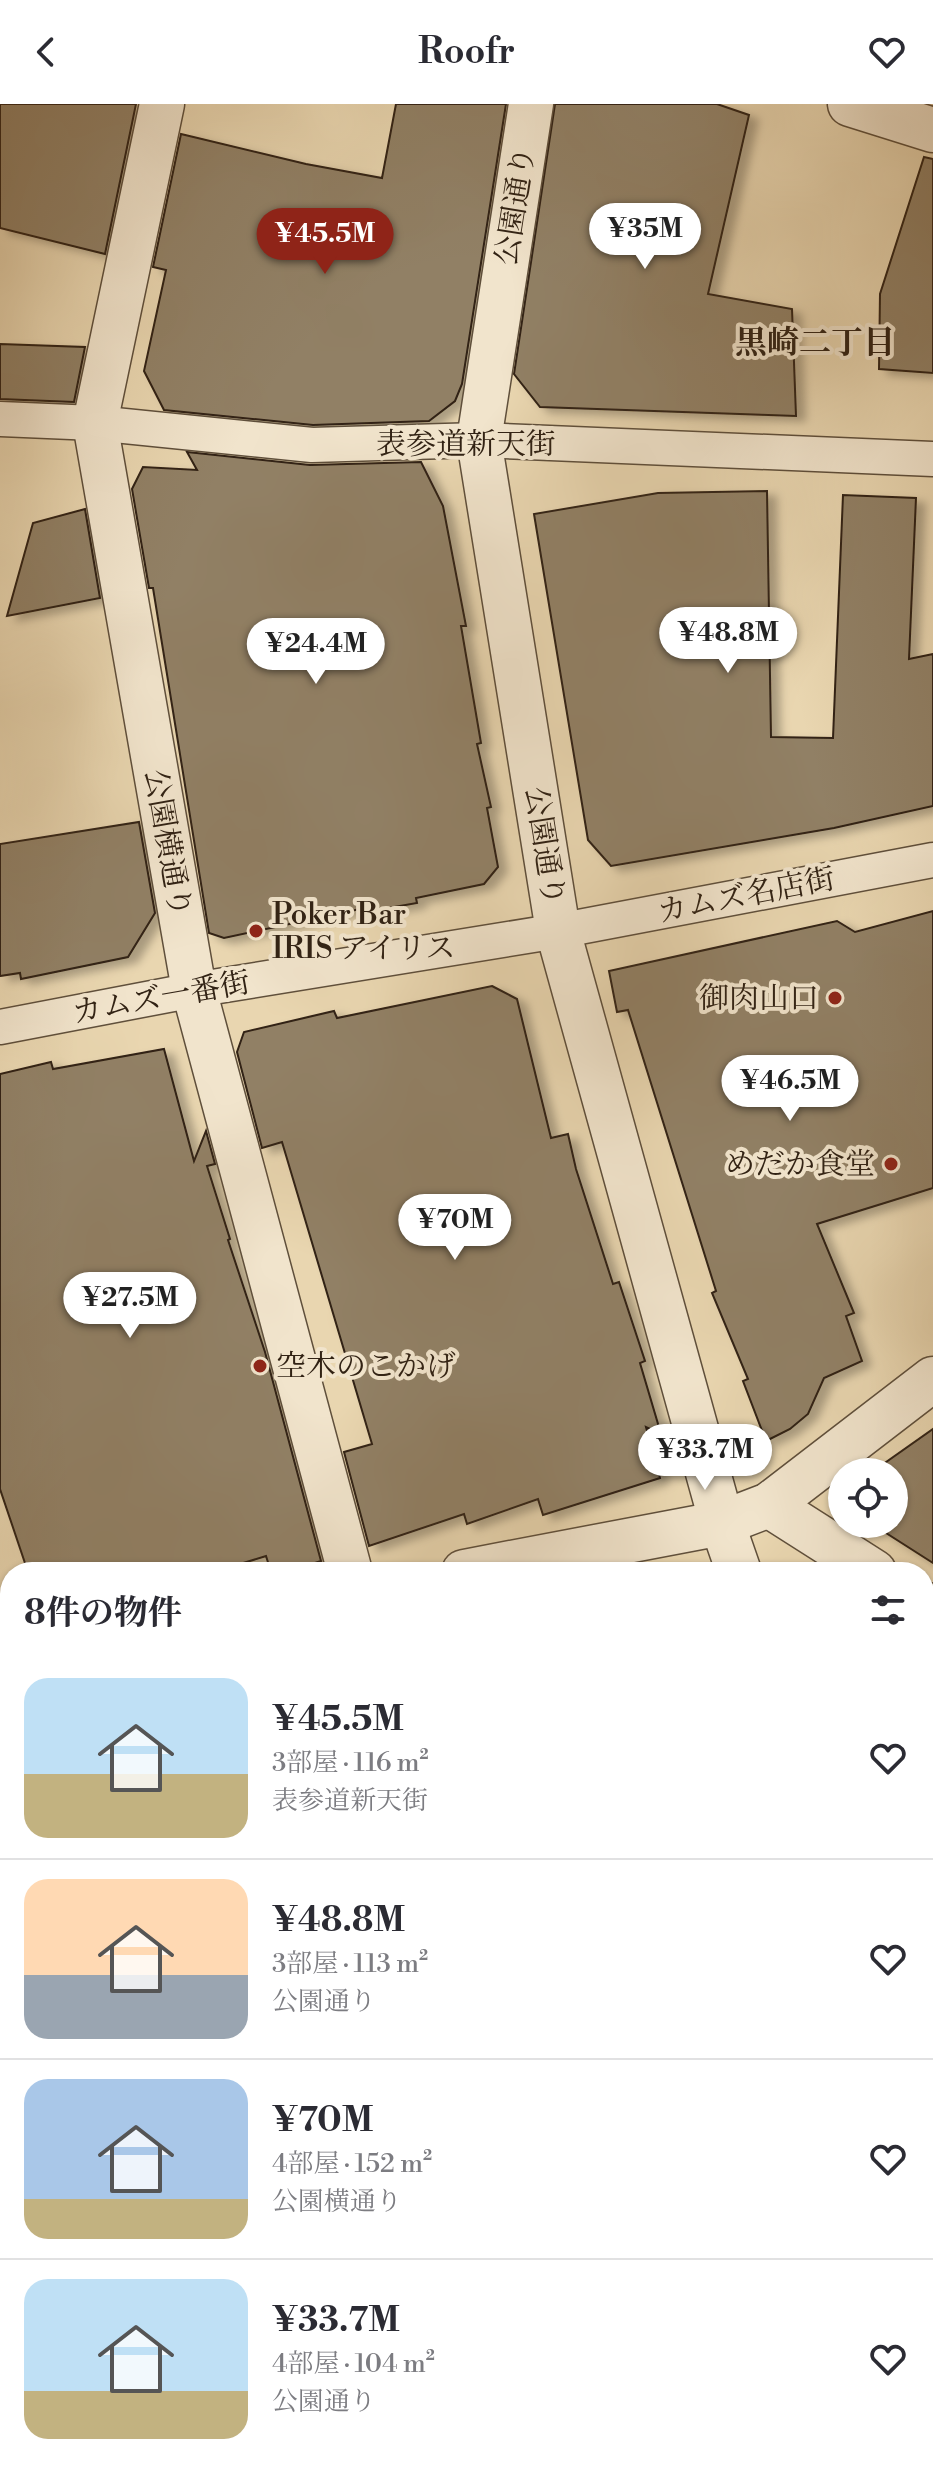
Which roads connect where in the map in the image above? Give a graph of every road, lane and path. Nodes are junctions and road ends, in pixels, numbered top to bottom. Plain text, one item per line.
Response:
1 (162, 104) edge
2 (531, 104) edge
3 (850, 104) edge
4 (933, 130) edge
5 (0, 419) edge
6 (95, 423) junction
7 (479, 440) junction
8 (933, 459) edge
9 (933, 860) edge
10 (558, 931) junction
11 (194, 990) junction
12 (0, 1027) edge
13 (933, 1379) edge
14 (769, 1505) junction
15 (722, 1523) junction
16 (347, 1562) edge
17 (517, 1562) edge
18 (736, 1562) edge
19 (858, 1562) edge

1 - 6 street, 公園横通り
2 - 7 street, 公園通り
3 - 4 street
5 - 6 street, 表参道新天街
6 - 7 street, 表参道新天街
6 - 11 street, 公園横通り
7 - 8 street, 表参道新天街
7 - 10 street, 公園通り
9 - 10 street, カムズ名店街
10 - 11 street, カムズ一番街
10 - 15 street, 公園通り
11 - 12 street, カムズ一番街
11 - 16 street, 公園横通り
13 - 14 street
14 - 15 street
14 - 19 street
15 - 17 street
15 - 18 street, 公園通り

